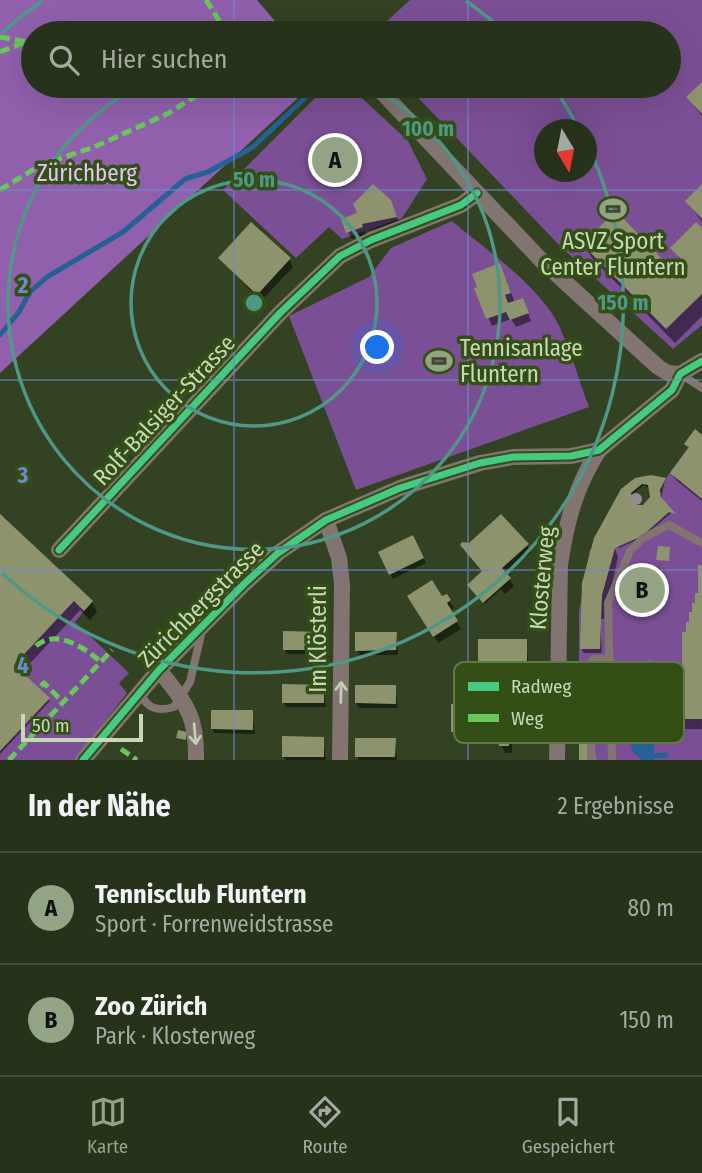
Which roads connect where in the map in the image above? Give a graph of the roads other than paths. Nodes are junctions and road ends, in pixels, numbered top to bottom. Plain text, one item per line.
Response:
1 (387, 98) edge
2 (477, 193) junction
3 (702, 361) edge
4 (680, 374) junction
5 (702, 388) edge
6 (599, 450) junction
7 (326, 520) junction
8 (702, 543) edge
9 (59, 550) dead end
10 (202, 625) junction
11 (610, 659) junction
12 (559, 662) edge
13 (591, 662) edge
14 (610, 662) edge
15 (159, 670) junction
16 (140, 692) junction
17 (181, 698) junction
18 (83, 760) edge
19 (197, 760) edge
20 (340, 760) edge

1 - 2 street
2 - 4 street
2 - 9 street, Rolf-Balsiger-Strasse
3 - 4 street, Zürichbergstrasse
4 - 5 lane
4 - 6 street, Zürichbergstrasse
6 - 7 street, Zürichbergstrasse
6 - 12 street, Klosterweg
7 - 10 street, Zürichbergstrasse
20 -> 7 street, Im Klösterli
8 - 11 lane
10 - 15 street, Zürichbergstrasse
10 - 17 lane
11 - 13 lane
11 - 14 lane
15 - 16 street, Zürichbergstrasse
15 - 17 street
16 - 17 lane
16 - 18 street, Zürichbergstrasse
17 -> 19 street

